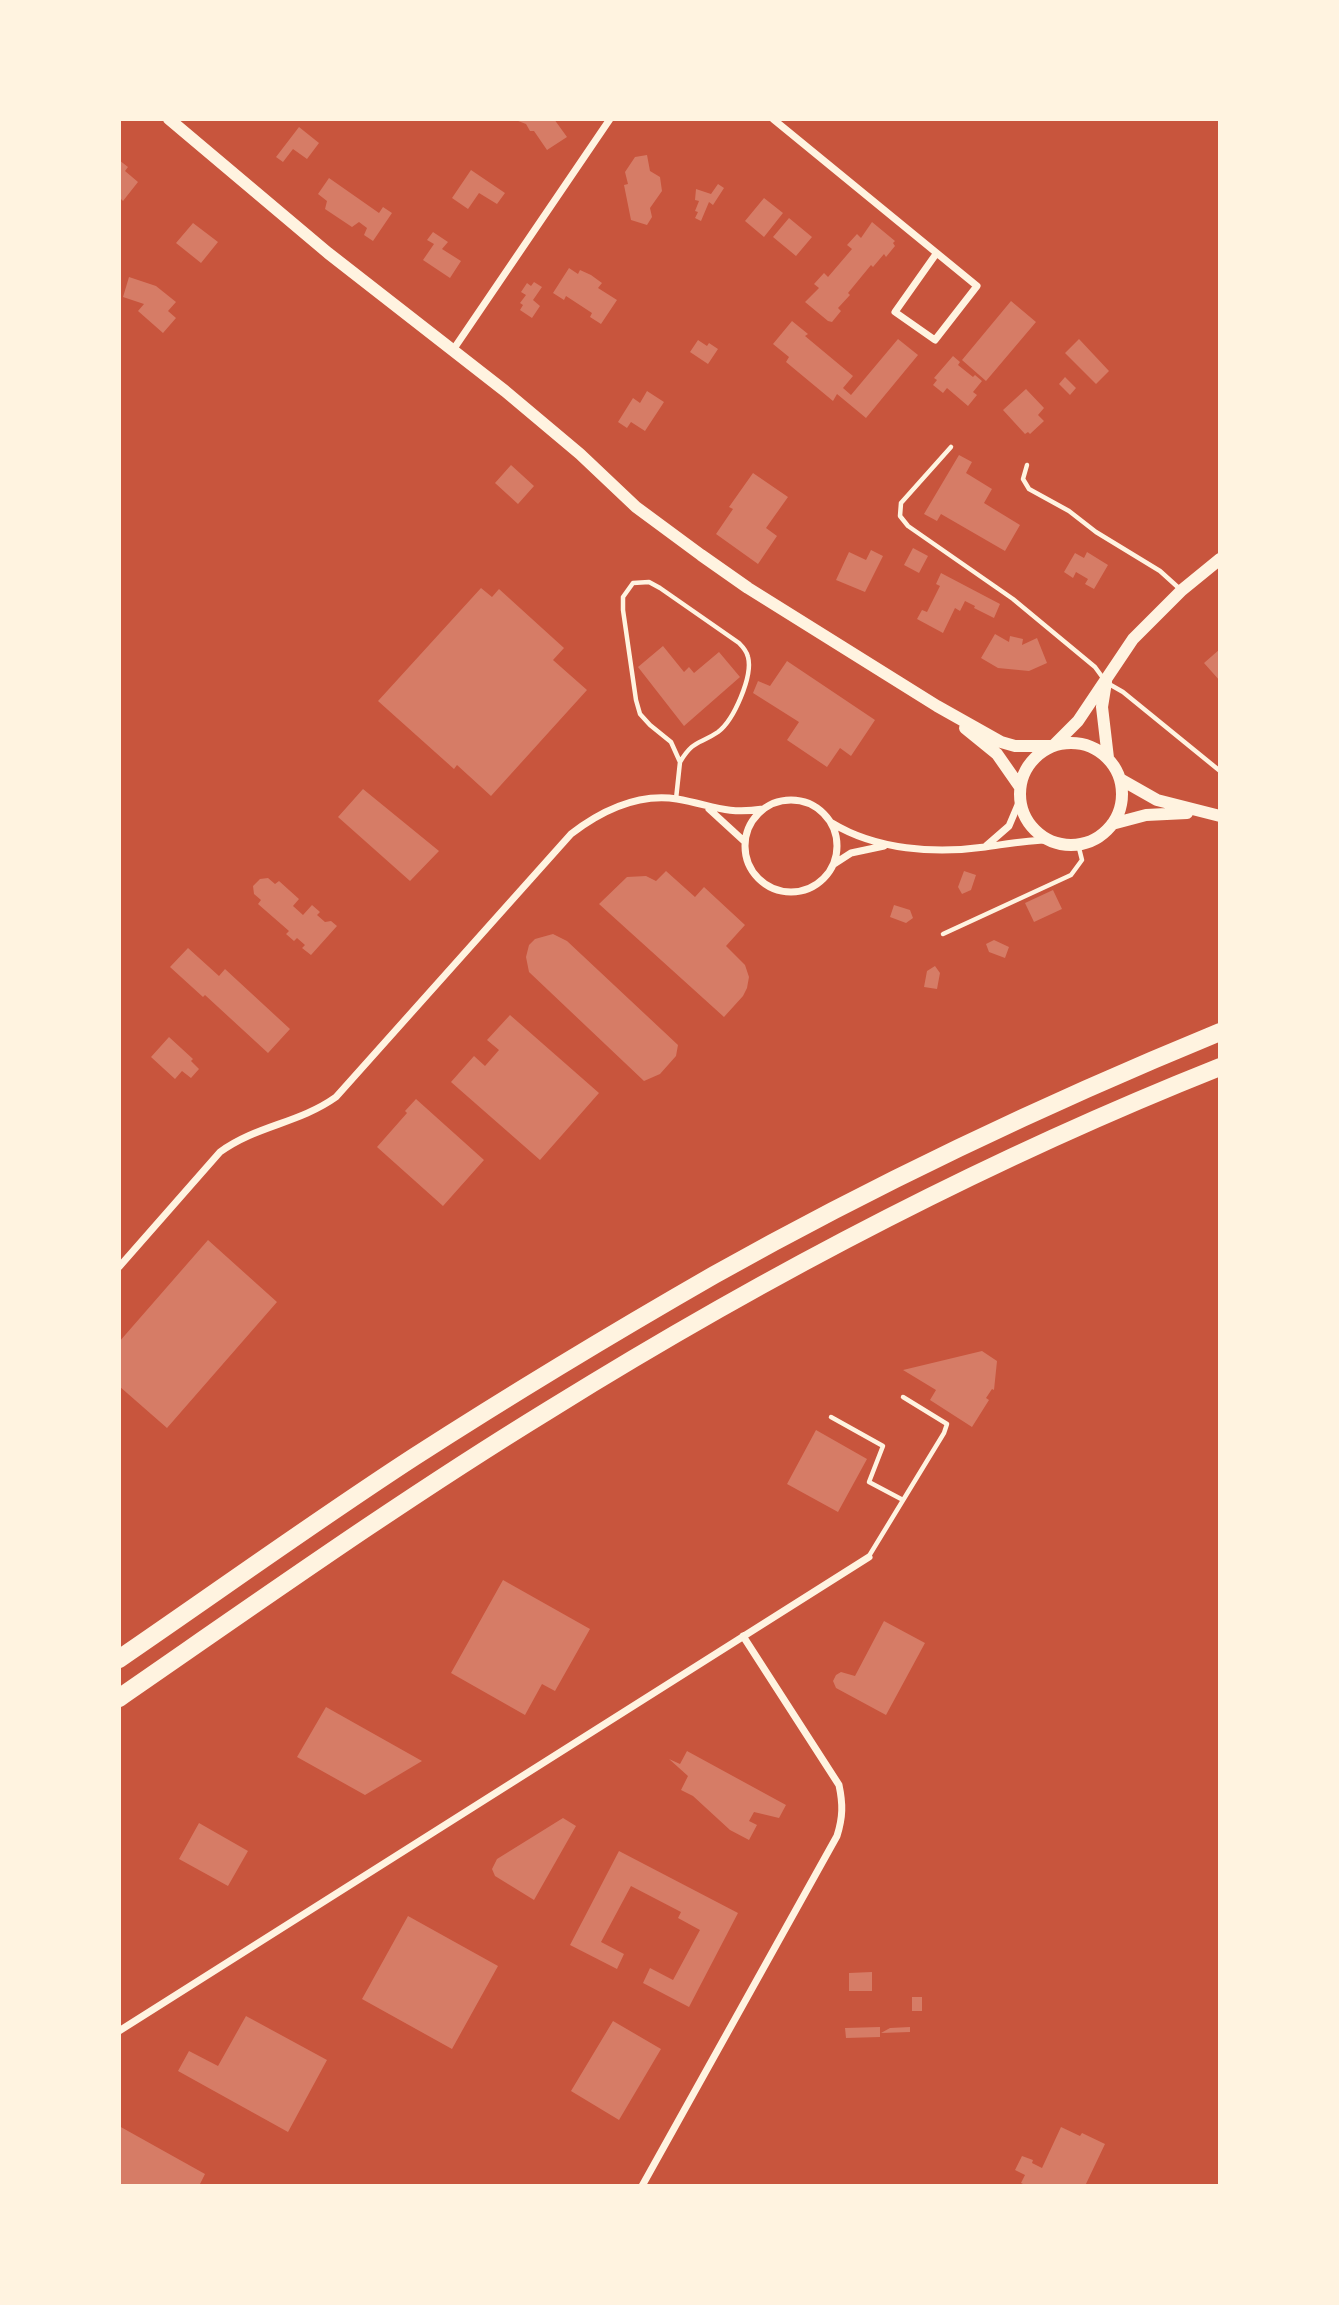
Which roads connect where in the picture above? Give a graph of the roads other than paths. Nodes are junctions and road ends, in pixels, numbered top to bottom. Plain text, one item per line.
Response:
1 (169, 119) edge
2 (610, 119) edge
3 (773, 119) edge
4 (936, 254) junction
5 (453, 350) junction
6 (951, 447) dead end
7 (1027, 465) dead end
8 (1220, 559) edge
9 (1182, 590) junction
10 (1106, 682) junction
11 (937, 706) junction
12 (1053, 746) junction
13 (1108, 758) junction
14 (680, 762) junction
15 (1220, 771) edge
16 (1120, 779) junction
17 (1020, 787) junction
18 (676, 799) junction
19 (1020, 800) junction
20 (705, 807) junction
21 (763, 809) junction
22 (1214, 815) edge
23 (832, 824) junction
24 (1112, 824) junction
25 (1050, 840) junction
26 (745, 842) junction
27 (1078, 844) junction
28 (888, 845) junction
29 (984, 847) junction
30 (834, 864) junction
31 (943, 934) dead end
32 (1220, 1032) edge
33 (1220, 1067) edge
34 (119, 1267) edge
35 (903, 1397) dead end
36 (831, 1417) dead end
37 (903, 1500) junction
38 (869, 1557) joint
39 (743, 1636) junction
40 (119, 1659) edge
41 (119, 1698) edge
42 (119, 2031) edge
43 (642, 2186) edge

1 - 5 street
2 - 5 street
3 - 4 street
4 - 4 street
5 - 11 street
6 - 10 lane
7 - 9 lane
8 - 9 street
9 - 10 street
10 - 12 street
10 - 13 street
10 - 15 lane
11 - 12 street
11 - 17 street
12 - 13 street
12 - 17 street
13 - 16 street
14 - 14 lane
14 - 18 lane
16 - 22 street
16 - 24 street
17 - 19 street
18 - 20 street
18 - 34 street
19 - 25 street
19 - 29 street
20 - 21 street
20 - 26 street
21 - 23 street
21 - 26 street
22 - 24 street
23 - 28 street
23 - 30 street
24 - 27 street
25 - 27 street
25 - 29 street
26 - 30 street
27 - 31 lane
28 - 29 street
28 - 30 street
32 - 40 highway
33 - 41 highway
35 - 37 lane
36 - 37 lane
37 - 38 lane
38 - 39 street
39 - 42 street
39 - 43 street

